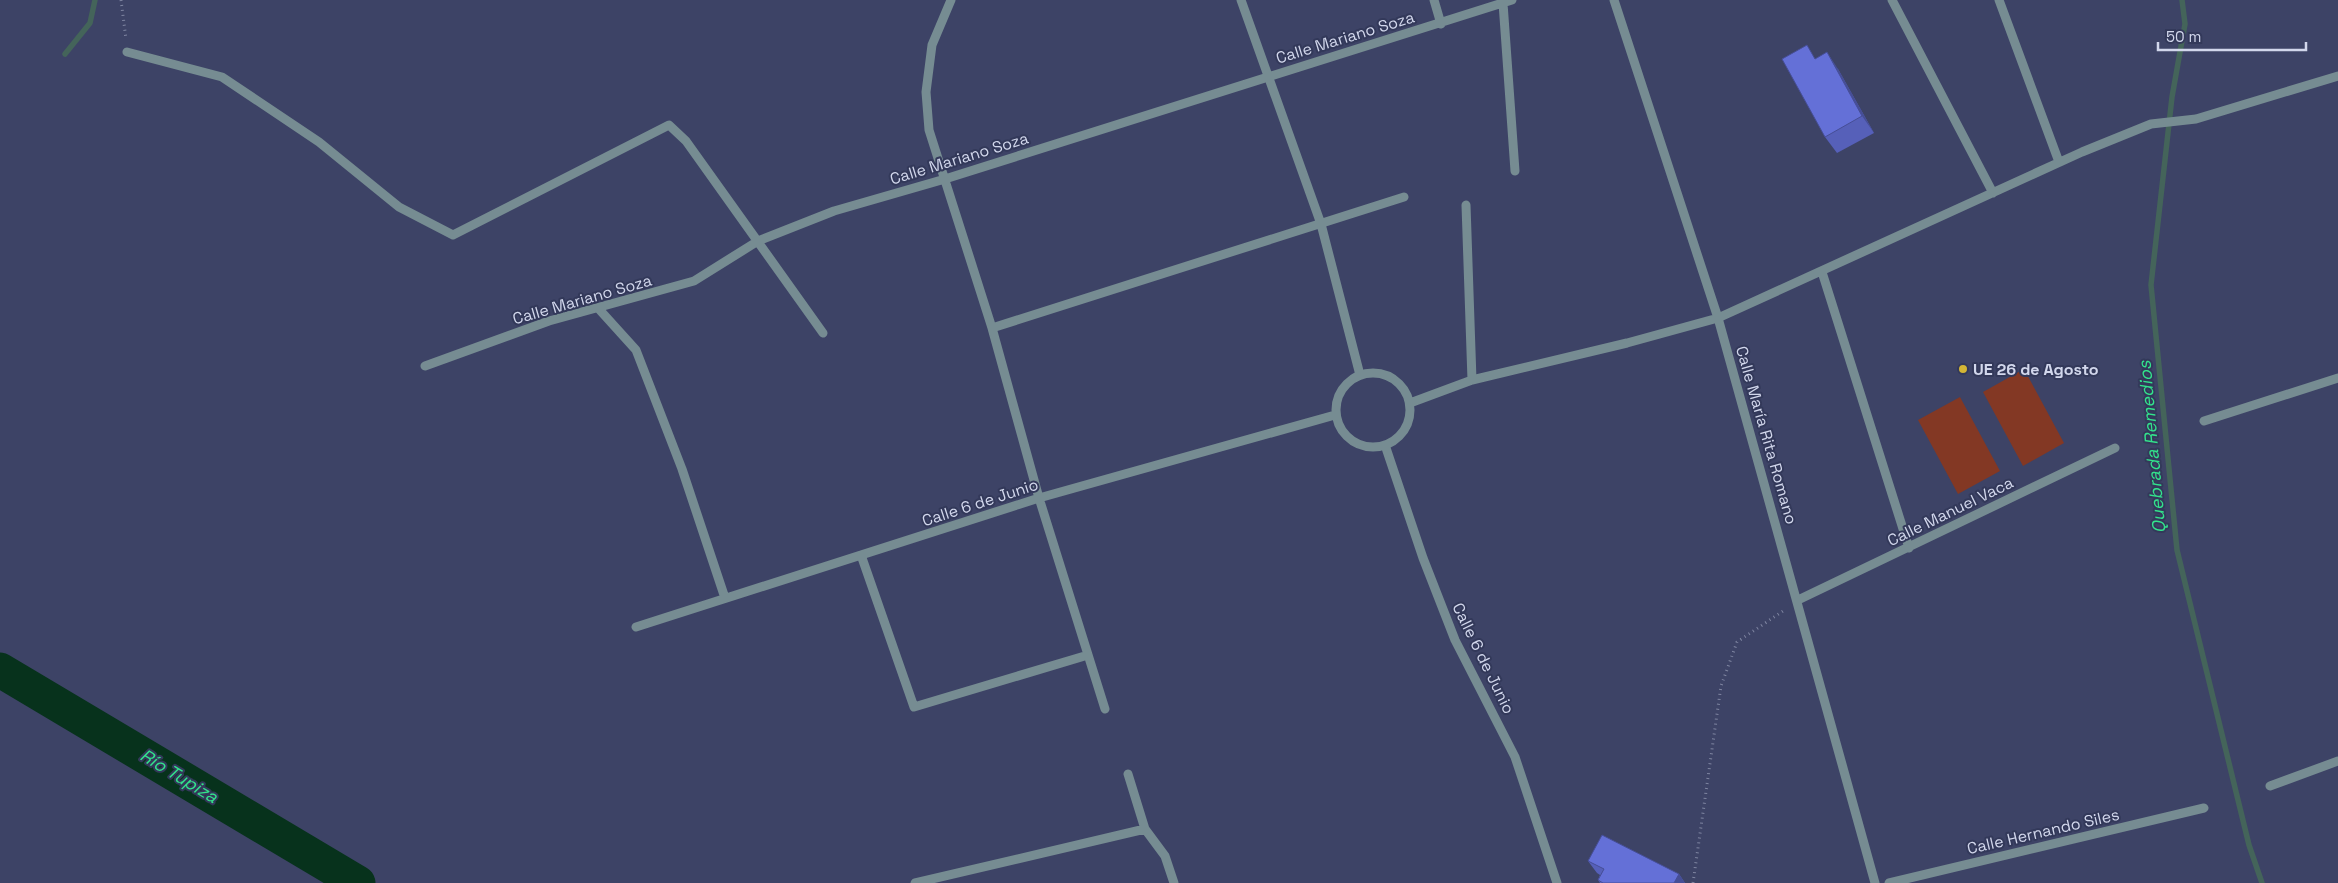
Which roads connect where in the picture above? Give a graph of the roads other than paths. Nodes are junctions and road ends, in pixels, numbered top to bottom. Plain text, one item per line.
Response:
1 (950, 0) edge
2 (1241, 0) edge
3 (1434, 0) edge
4 (1614, 0) edge
5 (1892, 0) edge
6 (1999, 0) edge
7 (1507, 2) edge
8 (1441, 24) junction
9 (128, 52) road end
10 (1267, 76) junction
11 (2338, 76) edge
12 (2059, 162) junction
13 (1515, 171) dead end
14 (945, 179) junction
15 (1993, 193) junction
16 (1404, 196) dead end
17 (1466, 205) dead end
18 (1321, 224) junction
19 (758, 241) junction
20 (1822, 272) junction
21 (598, 308) junction
22 (1718, 318) junction
23 (992, 328) junction
24 (823, 333) dead end
25 (425, 366) dead end
26 (1360, 375) junction
27 (2338, 378) edge
28 (1472, 380) junction
29 (1410, 404) junction
30 (1335, 415) junction
31 (2204, 421) dead end
32 (1385, 445) junction
33 (2115, 448) dead end
34 (1039, 498) junction
35 (1909, 548) junction
36 (862, 555) junction
37 (725, 598) junction
38 (1798, 600) junction
39 (636, 627) dead end
40 (1088, 655) junction
41 (1105, 709) dead end
42 (2338, 761) edge
43 (1128, 774) dead end
44 (2270, 786) dead end
45 (2204, 808) dead end
46 (1145, 829) junction
47 (915, 883) edge
48 (1174, 883) edge
49 (1558, 883) edge
50 (1875, 883) edge
51 (1889, 883) edge

1 - 14 street
2 - 10 street
3 - 8 street
4 - 22 street, Calle María Rita Romano
5 - 15 street
6 - 12 street
7 - 8 street, Calle Mariano Soza
7 - 13 street
8 - 10 street, Calle Mariano Soza
9 - 19 street
10 - 14 street, Calle Mariano Soza
10 - 18 street
11 - 12 street
12 - 15 street
14 - 19 street, Calle Mariano Soza
14 - 23 street
15 - 20 street
16 - 18 street
17 - 28 street
18 - 23 street
18 - 26 street
19 - 21 street, Calle Mariano Soza
19 - 24 street
20 - 22 street
20 - 35 street
21 - 25 street, Calle Mariano Soza
21 - 37 street
22 - 28 street
22 - 38 street, Calle María Rita Romano
23 - 34 street
26 - 29 street
26 - 30 street
27 - 31 street
28 - 29 street
29 - 32 street
30 - 32 street
30 - 34 street, Calle 6 de Junio
32 - 49 street, Calle 6 de Junio
33 - 35 street, Calle Manuel Vaca
34 - 36 street, Calle 6 de Junio
34 - 40 street
35 - 38 street, Calle Manuel Vaca
36 - 37 street, Calle 6 de Junio
36 - 40 street
37 - 39 street, Calle 6 de Junio
38 - 50 street, Calle María Rita Romano
40 - 41 street
42 - 44 street
43 - 46 street
45 - 51 street, Calle Hernando Siles
46 - 47 street
46 - 48 street

